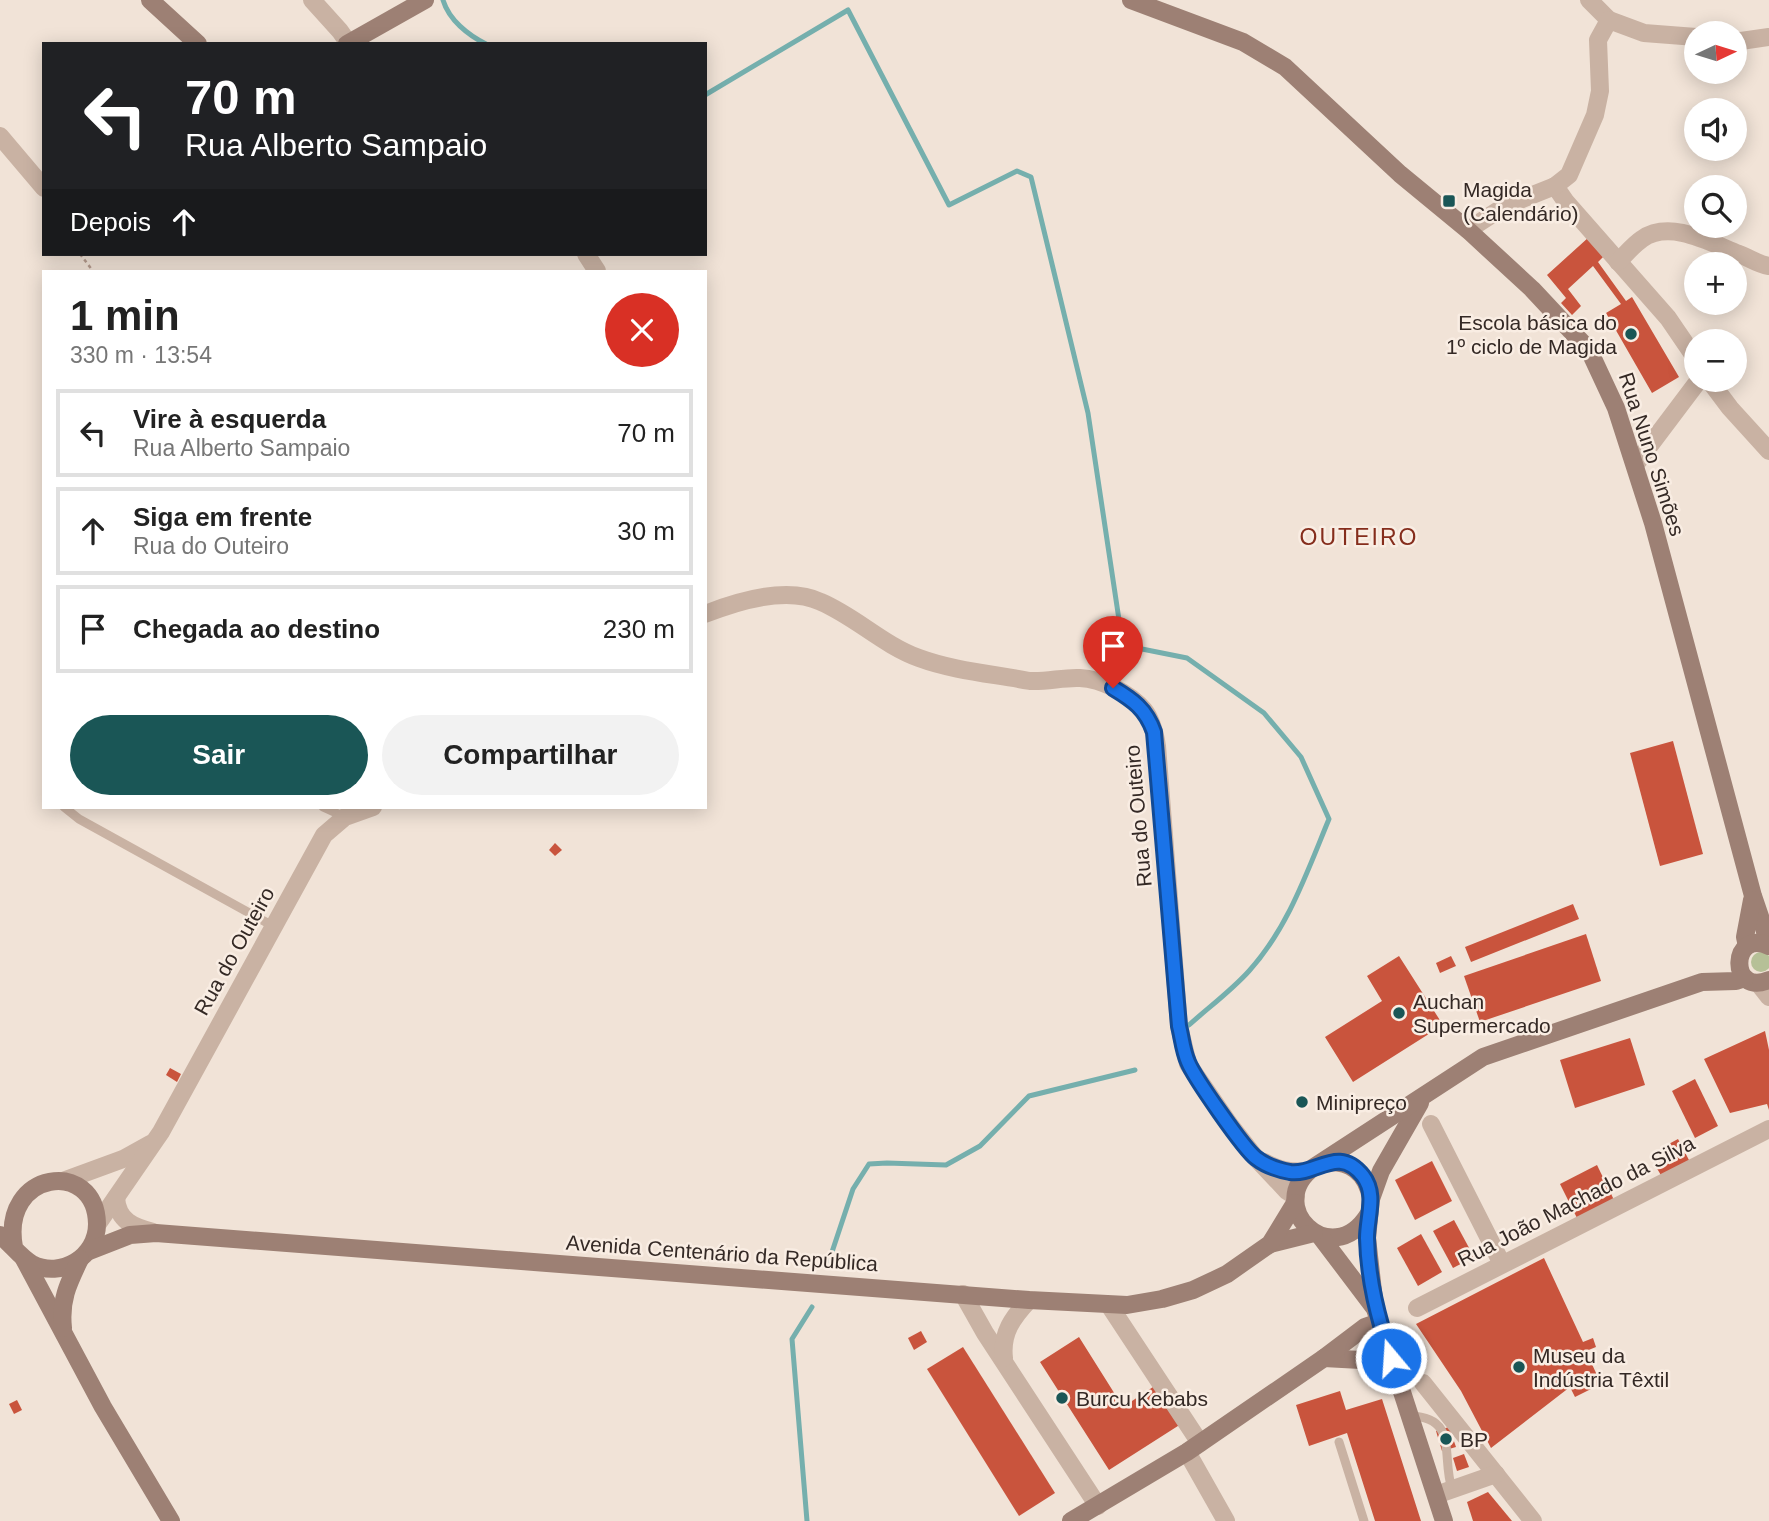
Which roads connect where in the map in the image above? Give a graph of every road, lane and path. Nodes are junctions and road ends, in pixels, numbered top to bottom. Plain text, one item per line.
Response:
1 (150, 0) edge
2 (312, 0) edge
3 (425, 0) edge
4 (1131, 0) edge
5 (1590, 0) edge
6 (1609, 20) junction
7 (1684, 36) edge
8 (1769, 37) edge
9 (1747, 40) edge
10 (196, 42) edge
11 (347, 42) edge
12 (352, 42) edge
13 (0, 136) edge
14 (42, 186) edge
15 (1555, 186) junction
16 (1468, 230) junction
17 (82, 256) edge
18 (1618, 262) junction
19 (1769, 266) edge
20 (92, 270) edge
21 (1684, 341) edge
22 (1690, 392) edge
23 (1718, 392) edge
24 (1769, 451) edge
25 (1635, 465) junction
26 (707, 608) edge
27 (66, 809) edge
28 (327, 809) edge
29 (367, 809) edge
30 (345, 817) junction
31 (1753, 897) junction
32 (1764, 919) edge
33 (273, 926) junction
34 (1768, 945) edge
35 (1743, 953) junction
36 (1702, 982) junction
37 (1760, 985) edge
38 (1423, 1097) junction
39 (1431, 1124) dead end
40 (1765, 1135) edge
41 (156, 1140) junction
42 (1255, 1157) junction
43 (1315, 1167) junction
44 (63, 1181) junction
45 (116, 1198) junction
46 (1296, 1200) junction
47 (1370, 1207) junction
48 (97, 1225) junction
49 (156, 1233) junction
50 (1317, 1234) junction
51 (1270, 1244) junction
52 (13, 1247) edge
53 (84, 1255) junction
54 (1502, 1264) junction
55 (962, 1294) junction
56 (1029, 1300) junction
57 (1109, 1305) junction
58 (1417, 1308) dead end
59 (1377, 1315) junction
60 (63, 1328) junction
61 (1324, 1358) junction
62 (1391, 1358) junction
63 (1004, 1359) junction
64 (1423, 1383) dead end
65 (1410, 1416) junction
66 (1339, 1442) dead end
67 (1193, 1448) junction
68 (1496, 1474) junction
69 (1444, 1492) junction
70 (1098, 1506) junction
71 (171, 1521) edge
72 (1071, 1521) edge
73 (1226, 1521) edge
74 (1364, 1521) edge
75 (1444, 1521) edge
76 (1534, 1521) edge

1 - 10 main road
2 - 11 street
3 - 12 main road
4 - 16 main road, Rua Nuno Simões
5 - 6 street
6 - 7 street
6 - 15 street
8 - 9 street
13 - 14 street
15 - 16 street
15 - 18 street
16 - 25 main road, Rua Nuno Simões
17 - 20 path
18 - 19 street
18 - 21 street
22 - 25 street
23 - 24 street
25 - 31 main road, Rua Nuno Simões
26 - 42 street, Rua do Outeiro
27 - 33 lane
28 - 30 lane
29 - 30 street, Rua do Outeiro
30 - 33 street, Rua do Outeiro
31 - 32 main road, Rua Nuno Simões
31 - 35 main road, Rua Nuno Simões
32 - 34 main road, Rua Nuno Simões
33 - 41 street, Rua do Outeiro
34 - 35 main road
35 - 36 main road
35 - 37 main road
36 - 37 main road
36 - 38 main road
38 - 43 main road
38 - 47 main road
39 - 54 street
40 - 54 street, Rua João Machado da Silva
41 - 44 street
41 - 45 street, Rua do Outeiro
42 - 43 street, Rua do Outeiro
42 - 46 street, Rua do Outeiro
43 - 46 main road
43 - 47 main road
44 - 48 main road
44 - 52 main road
45 - 48 street, Rua do Outeiro
45 - 49 street, Avenida Centenário da República
46 - 50 main road
46 - 51 main road, Avenida Centenário da República
47 - 50 main road
47 - 59 main road
48 - 53 main road, Rua do Outeiro
49 - 53 main road, Avenida Centenário da República
49 - 55 main road, Avenida Centenário da República
50 - 51 main road, Avenida Centenário da República
50 - 59 main road
51 - 57 main road, Avenida Centenário da República
52 - 53 main road
52 - 60 main road
53 - 60 main road, Rua do Outeiro
54 - 58 street, Rua João Machado da Silva
55 - 56 main road, Avenida Centenário da República
55 - 63 street
56 - 57 main road, Avenida Centenário da República
56 - 63 street
57 - 67 street
59 - 61 main road
59 - 62 main road
60 - 71 main road
61 - 62 main road
61 - 67 main road
62 - 65 main road
63 - 70 street
64 - 68 street
65 - 69 main road
65 - 69 lane
66 - 74 lane
67 - 70 main road
67 - 73 street
68 - 69 street
68 - 76 street
69 - 75 main road
70 - 72 main road

